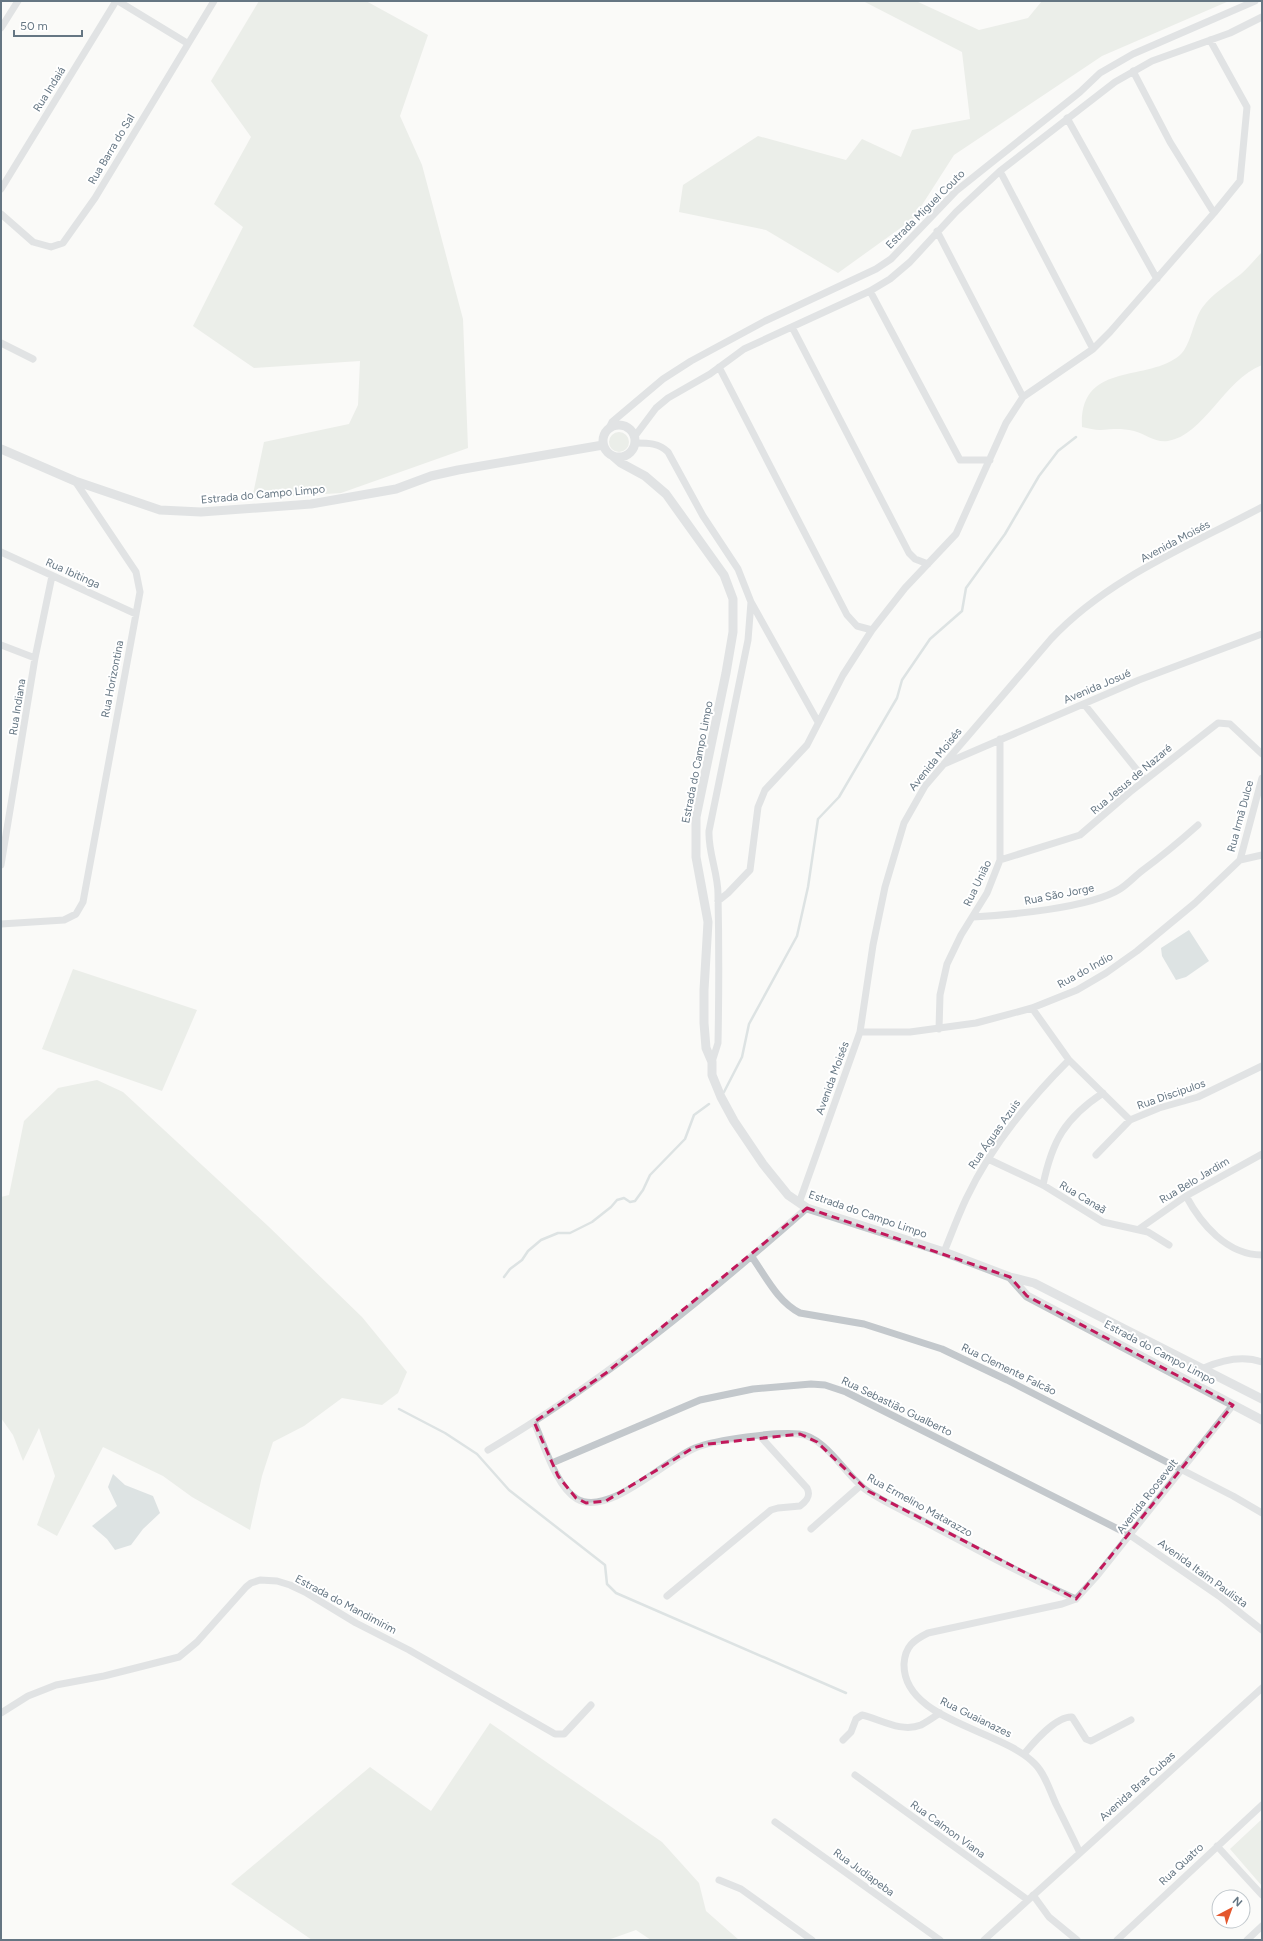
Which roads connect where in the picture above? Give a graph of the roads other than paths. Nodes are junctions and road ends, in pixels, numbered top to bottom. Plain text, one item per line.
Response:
1 (18, 1) edge
2 (117, 1) edge
3 (214, 1) edge
4 (1255, 1) edge
5 (1262, 17) edge
6 (1, 28) edge
7 (1210, 40) junction
8 (187, 43) junction
9 (1134, 70) junction
10 (1067, 118) junction
11 (1000, 172) junction
12 (1, 189) edge
13 (956, 191) junction
14 (966, 202) junction
15 (1214, 212) junction
16 (1, 214) edge
17 (937, 232) junction
18 (1157, 279) junction
19 (870, 291) junction
20 (792, 327) junction
21 (1, 343) edge
22 (1092, 348) junction
23 (33, 359) dead end
24 (720, 367) junction
25 (1023, 397) junction
26 (609, 428) junction
27 (635, 439) junction
28 (603, 445) junction
29 (1, 449) edge
30 (614, 456) junction
31 (990, 460) junction
32 (76, 481) junction
33 (1262, 507) edge
34 (1, 552) edge
35 (928, 564) junction
36 (52, 576) junction
37 (751, 602) junction
38 (136, 614) junction
39 (872, 630) junction
40 (1262, 634) edge
41 (1, 645) edge
42 (35, 658) junction
43 (1084, 704) junction
44 (818, 722) junction
45 (1000, 739) junction
46 (1262, 754) edge
47 (942, 765) junction
48 (1262, 778) edge
49 (1145, 780) junction
50 (1198, 825) dead end
51 (1262, 855) edge
52 (1000, 860) junction
53 (1240, 860) junction
54 (1, 865) edge
55 (718, 901) junction
56 (973, 917) junction
57 (1, 924) edge
58 (1032, 1008) junction
59 (939, 1029) junction
60 (860, 1032) junction
61 (1069, 1060) junction
62 (712, 1062) junction
63 (1262, 1066) edge
64 (1103, 1093) junction
65 (1130, 1120) junction
66 (1262, 1154) edge
67 (1096, 1155) dead end
68 (988, 1158) junction
69 (1043, 1185) junction
70 (1186, 1196) junction
71 (803, 1206) junction
72 (1139, 1229) junction
73 (1170, 1245) dead end
74 (944, 1252) junction
75 (1262, 1255) edge
76 (752, 1257) junction
77 (1010, 1277) junction
78 (1262, 1362) edge
79 (1204, 1368) junction
80 (1262, 1400) edge
81 (1234, 1405) junction
82 (1262, 1420) edge
83 (534, 1422) junction
84 (760, 1436) junction
85 (488, 1450) dead end
86 (552, 1463) junction
87 (1181, 1470) junction
88 (860, 1486) junction
89 (1262, 1513) edge
90 (811, 1530) dead end
91 (1130, 1535) junction
92 (667, 1596) dead end
93 (1076, 1599) junction
94 (1262, 1630) edge
95 (1262, 1688) edge
96 (590, 1706) dead end
97 (1, 1713) edge
98 (940, 1713) junction
99 (1130, 1720) dead end
100 (843, 1740) dead end
101 (1024, 1754) junction
102 (855, 1775) dead end
103 (1262, 1805) edge
104 (775, 1822) dead end
105 (1217, 1846) junction
106 (1080, 1853) junction
107 (719, 1880) dead end
108 (1262, 1895) edge
109 (1031, 1898) junction
110 (1262, 1926) edge
111 (812, 1940) edge
112 (940, 1940) edge
113 (984, 1940) edge
114 (1077, 1940) edge
115 (1117, 1940) edge
116 (1247, 1940) edge

1 - 6 street
2 - 8 street
2 - 12 street, Rua Indaiá
3 - 8 street, Rua Barra do Sal
4 - 13 street, Estrada Miguel Couto
5 - 7 street
7 - 9 street
7 - 15 street
8 - 16 street, Rua Barra do Sal
9 - 10 street
9 - 15 street
10 - 11 street
10 - 18 street
11 - 14 street
11 - 22 street
13 - 14 street
13 - 26 street, Estrada Miguel Couto
14 - 17 street
15 - 18 street
17 - 19 street
17 - 25 street
18 - 22 street
19 - 20 street
19 - 31 street
20 - 24 street
20 - 35 street
21 - 23 street
22 - 25 street
24 - 27 street
24 - 39 street
25 - 31 street
26 - 27 street
26 - 28 street
27 - 30 street
27 - 37 street
28 - 30 street
28 - 32 street, Estrada do Campo Limpo
29 - 32 street, Estrada do Campo Limpo
30 - 62 street, Estrada do Campo Limpo
31 - 35 street
32 - 38 street, Rua Horizontina
33 - 47 street, Avenida Moisés
34 - 36 street, Rua Ibitinga
35 - 39 street
36 - 38 street, Rua Ibitinga
36 - 42 street, Rua Indiana
37 - 44 street
37 - 55 street
38 - 57 street, Rua Horizontina
39 - 44 street
40 - 43 street, Avenida Josué
41 - 42 street
42 - 54 street, Rua Indiana
43 - 45 street, Avenida Josué
43 - 49 street
44 - 55 street
45 - 47 street, Avenida Josué
45 - 52 street, Rua União
46 - 49 street, Rua Jesus de Nazaré
47 - 60 street, Avenida Moisés
48 - 53 street, Rua Irmã Dulce
49 - 52 street, Rua Jesus de Nazaré
50 - 56 street, Rua São Jorge
51 - 53 street
52 - 56 street, Rua União
53 - 58 street, Rua do Indio
55 - 62 street
56 - 59 street, Rua União
58 - 59 street, Rua do Indio
58 - 61 street
59 - 60 street, Rua do Indio
60 - 71 street, Avenida Moisés
61 - 64 street
61 - 68 street, Rua Águas Azuis
62 - 71 street, Estrada do Campo Limpo
63 - 65 street, Rua Discipulos
64 - 65 street
64 - 69 street
65 - 67 street, Rua Discipulos
66 - 70 street, Rua Belo Jardim
68 - 69 street, Rua Canaã
68 - 74 street, Rua Águas Azuis
69 - 72 street, Rua Canaã
70 - 72 street, Rua Belo Jardim
70 - 75 street
71 - 74 street, Estrada do Campo Limpo
71 - 76 street
72 - 73 street, Rua Canaã
74 - 77 street, Estrada do Campo Limpo
76 - 83 street
76 - 87 street, Rua Clemente Falcão
77 - 79 street, Estrada do Campo Limpo
77 - 81 street, Estrada do Campo Limpo
78 - 79 street
79 - 80 street, Estrada do Campo Limpo
81 - 82 street, Estrada do Campo Limpo
81 - 87 street, Avenida Roosevelt
83 - 85 street
83 - 86 street, Rua Ermelino Matarazzo
84 - 86 street, Rua Ermelino Matarazzo
84 - 88 street, Rua Ermelino Matarazzo
84 - 92 street
86 - 91 street, Rua Sebastião Gualberto
87 - 89 street, Rua Clemente Falcão
87 - 91 street, Avenida Roosevelt
88 - 90 street
88 - 93 street, Rua Ermelino Matarazzo
91 - 93 street, Avenida Roosevelt
91 - 94 street, Avenida Itaim Paulista
93 - 98 street, Rua Guaianazes
95 - 106 street, Avenida Bras Cubas
96 - 97 street, Estrada do Mandimirim
98 - 100 street
98 - 101 street, Rua Guaianazes
99 - 101 street
101 - 106 street, Rua Guaianazes
102 - 109 street, Rua Calmon Viana
103 - 105 street, Rua Quatro
104 - 112 street, Rua Judiapeba
105 - 108 street
105 - 115 street, Rua Quatro
106 - 109 street, Avenida Bras Cubas
107 - 111 street
109 - 113 street
109 - 114 street
110 - 116 street

